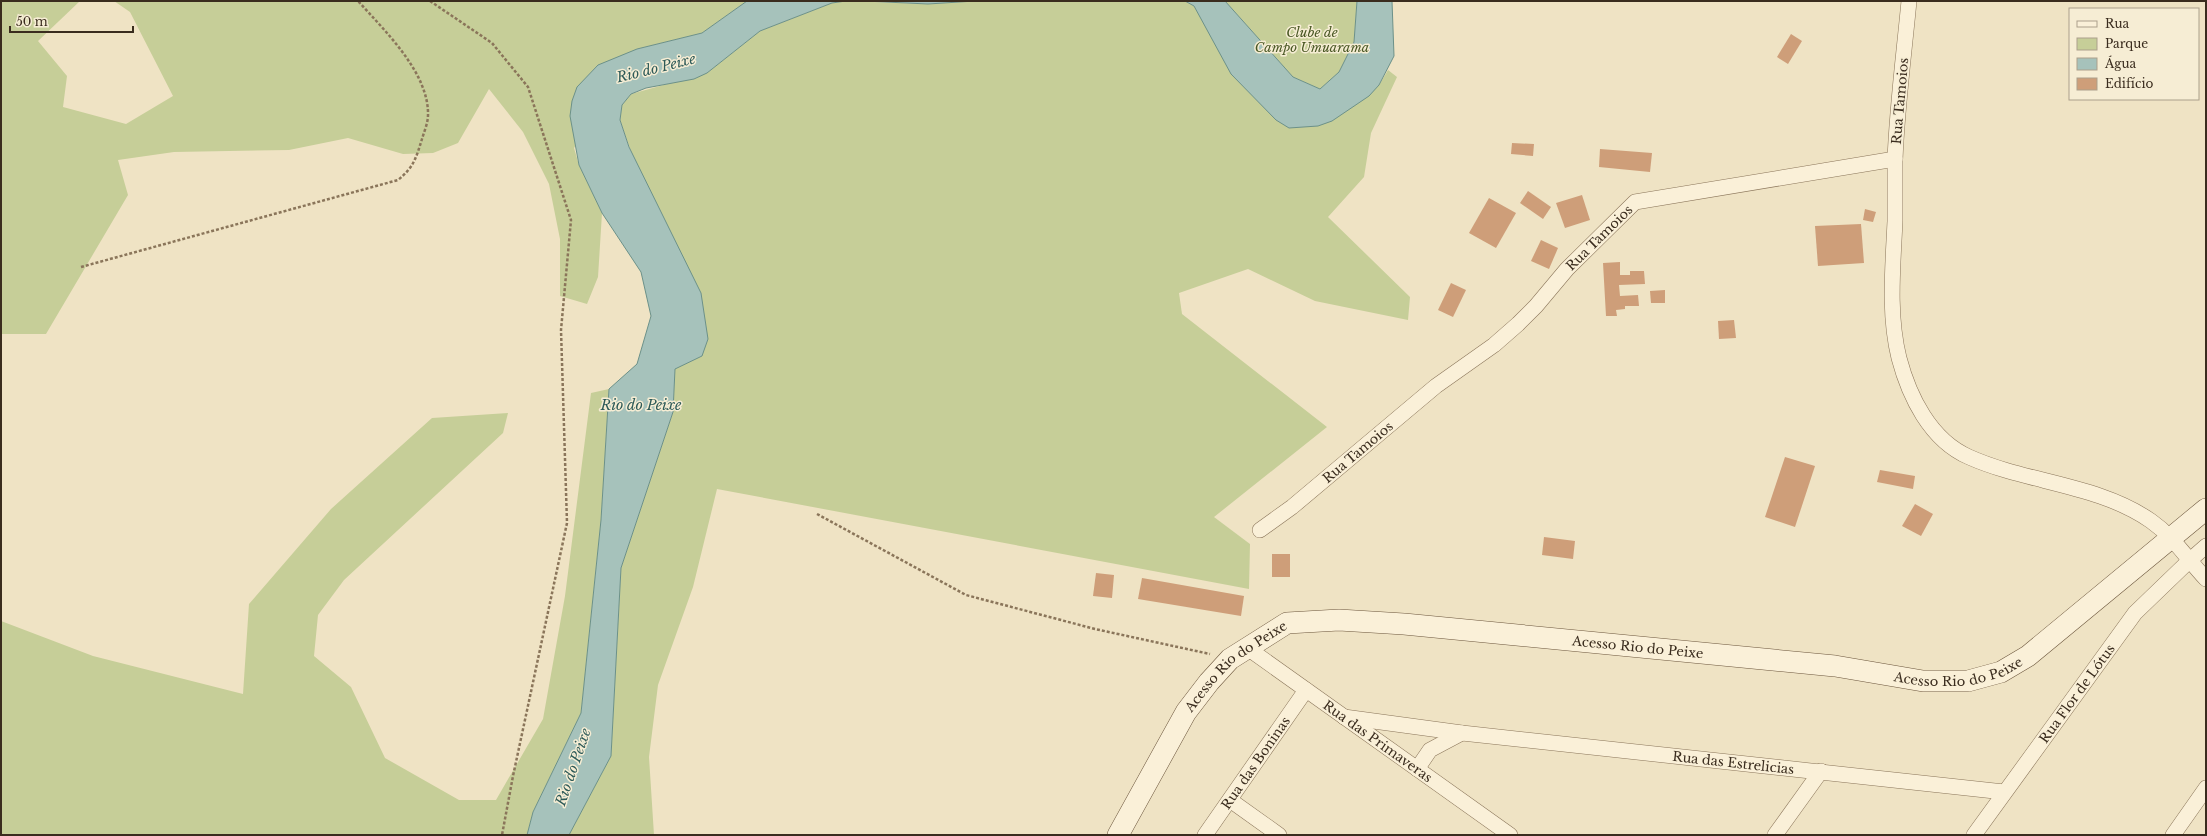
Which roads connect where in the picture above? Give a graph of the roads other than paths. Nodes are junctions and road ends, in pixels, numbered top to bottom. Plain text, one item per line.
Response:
1 (1909, 1) edge
2 (1895, 159) junction
3 (2206, 510) edge
4 (1260, 530) dead end
5 (2172, 537) junction
6 (2206, 546) edge
7 (2189, 560) junction
8 (2206, 579) edge
9 (1238, 653) junction
10 (1306, 690) junction
11 (1344, 717) junction
12 (1462, 733) junction
13 (1417, 769) junction
14 (1820, 771) junction
15 (2206, 788) edge
16 (2004, 792) junction
17 (1230, 800) junction
18 (1118, 835) edge
19 (1206, 835) edge
20 (1279, 835) edge
21 (1510, 835) edge
22 (1775, 835) edge
23 (1974, 835) edge
24 (2173, 835) edge

1 - 2 street, Rua Tamoios
2 - 4 street, Rua Tamoios
2 - 5 street
3 - 5 street, Acesso Rio do Peixe
5 - 7 street
5 - 9 street, Acesso Rio do Peixe
6 - 7 street, Rua Flor de Lótus
7 - 8 street
7 - 16 street, Rua Flor de Lótus
9 - 10 street, Rua das Primaveras
9 - 18 street, Acesso Rio do Peixe
10 - 11 street, Rua das Primaveras
10 - 17 street, Rua das Boninas
11 - 12 street, Rua das Estrelicias
11 - 13 street, Rua das Primaveras
12 - 13 street
12 - 14 street, Rua das Estrelicias
13 - 21 street, Rua das Primaveras
14 - 16 street, Rua das Estrelicias
14 - 22 street
15 - 24 street
16 - 23 street, Rua Flor de Lótus
17 - 19 street, Rua das Boninas
17 - 20 street

